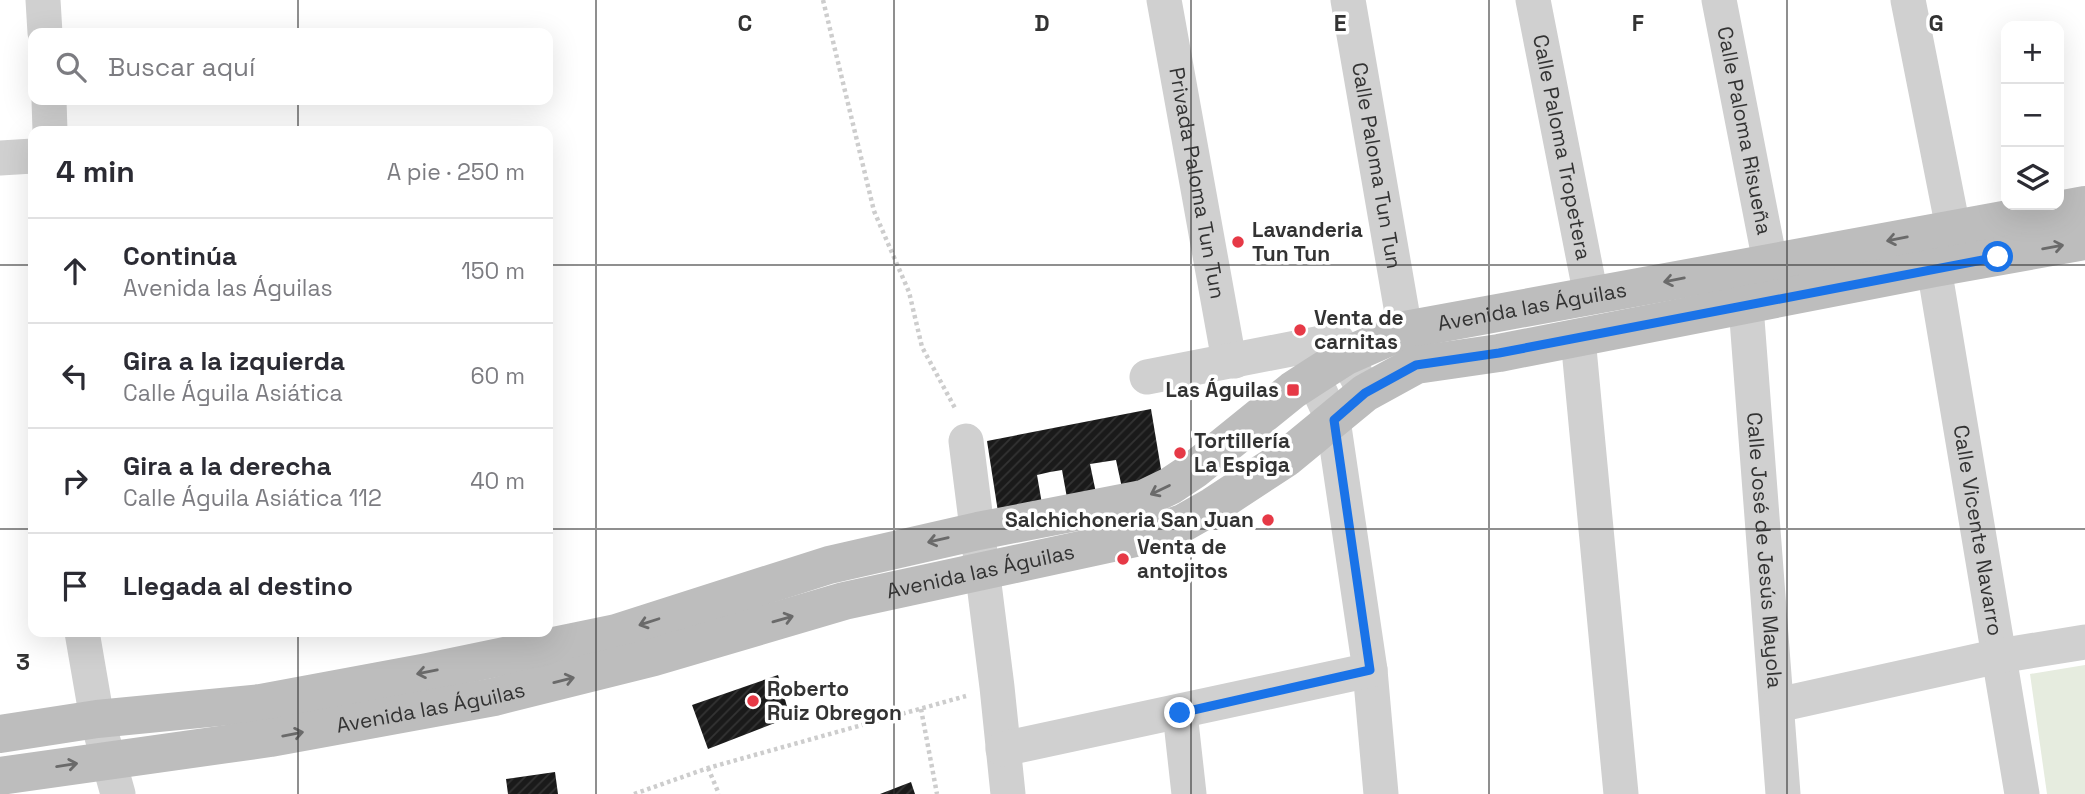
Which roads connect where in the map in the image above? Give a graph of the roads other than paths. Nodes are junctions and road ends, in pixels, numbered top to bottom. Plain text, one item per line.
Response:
1 (43, 0) edge
2 (1164, 0) edge
3 (1348, 0) edge
4 (1533, 0) edge
5 (1718, 0) edge
6 (1908, 0) edge
7 (45, 28) edge
8 (48, 105) edge
9 (50, 126) edge
10 (28, 156) edge
11 (0, 159) edge
12 (2085, 205) edge
13 (1953, 229) junction
14 (2085, 242) edge
15 (1770, 262) junction
16 (1934, 268) junction
17 (1591, 296) junction
18 (1746, 306) junction
19 (1405, 330) junction
20 (1578, 338) junction
21 (1346, 356) junction
22 (1236, 361) junction
23 (1147, 377) dead end
24 (1312, 377) junction
25 (1365, 393) junction
26 (1334, 420) junction
27 (966, 441) road end
28 (978, 531) junction
29 (983, 570) junction
30 (698, 626) junction
31 (83, 637) edge
32 (2085, 642) edge
33 (1999, 656) junction
34 (1370, 670) junction
35 (1778, 705) junction
36 (1180, 713) junction
37 (97, 719) junction
38 (0, 734) edge
39 (1003, 749) junction
40 (0, 776) edge
41 (113, 776) edge
42 (1008, 794) edge
43 (1189, 794) edge
44 (1381, 794) edge
45 (1621, 794) edge
46 (1783, 794) edge
47 (2022, 794) edge

1 - 7 street
2 - 22 street, Privada Paloma Tun Tun
3 - 19 street, Calle Paloma Tun Tun
4 - 17 street, Calle Paloma Tropetera
5 - 15 street, Calle Paloma Risueña
6 - 13 street
8 - 9 street
10 - 11 street
12 - 13 street, Avenida las Águilas
13 -> 15 street, Avenida las Águilas
16 -> 14 street, Avenida las Águilas
15 -> 17 street, Avenida las Águilas
16 - 18 street, Avenida las Águilas
16 - 33 street, Calle Vicente Navarro
17 - 19 street, Avenida las Águilas
18 - 20 street, Avenida las Águilas
18 - 35 street, Calle José de Jesús Mayola
19 - 21 street, Avenida las Águilas
20 - 25 street, Avenida las Águilas
20 - 45 street
21 - 22 street
21 - 24 street, Avenida las Águilas
21 - 25 street
22 - 23 street
24 - 26 street
24 -> 28 street, Avenida las Águilas
25 - 26 street, Avenida las Águilas
26 - 29 street, Avenida las Águilas
26 - 34 street
27 - 28 street
28 - 29 street
28 -> 30 street, Avenida las Águilas
30 -> 29 street, Avenida las Águilas
29 - 39 street
30 -> 37 street, Avenida las Águilas
41 -> 30 street, Avenida las Águilas
31 - 37 street
32 - 33 street
33 - 35 street
33 - 47 street, Calle Vicente Navarro
34 - 36 street
34 - 44 street
35 - 46 street, Calle José de Jesús Mayola
36 - 39 street
36 - 43 street
37 - 38 street, Avenida las Águilas
37 - 41 street
39 - 42 street
40 -> 41 street, Avenida las Águilas

